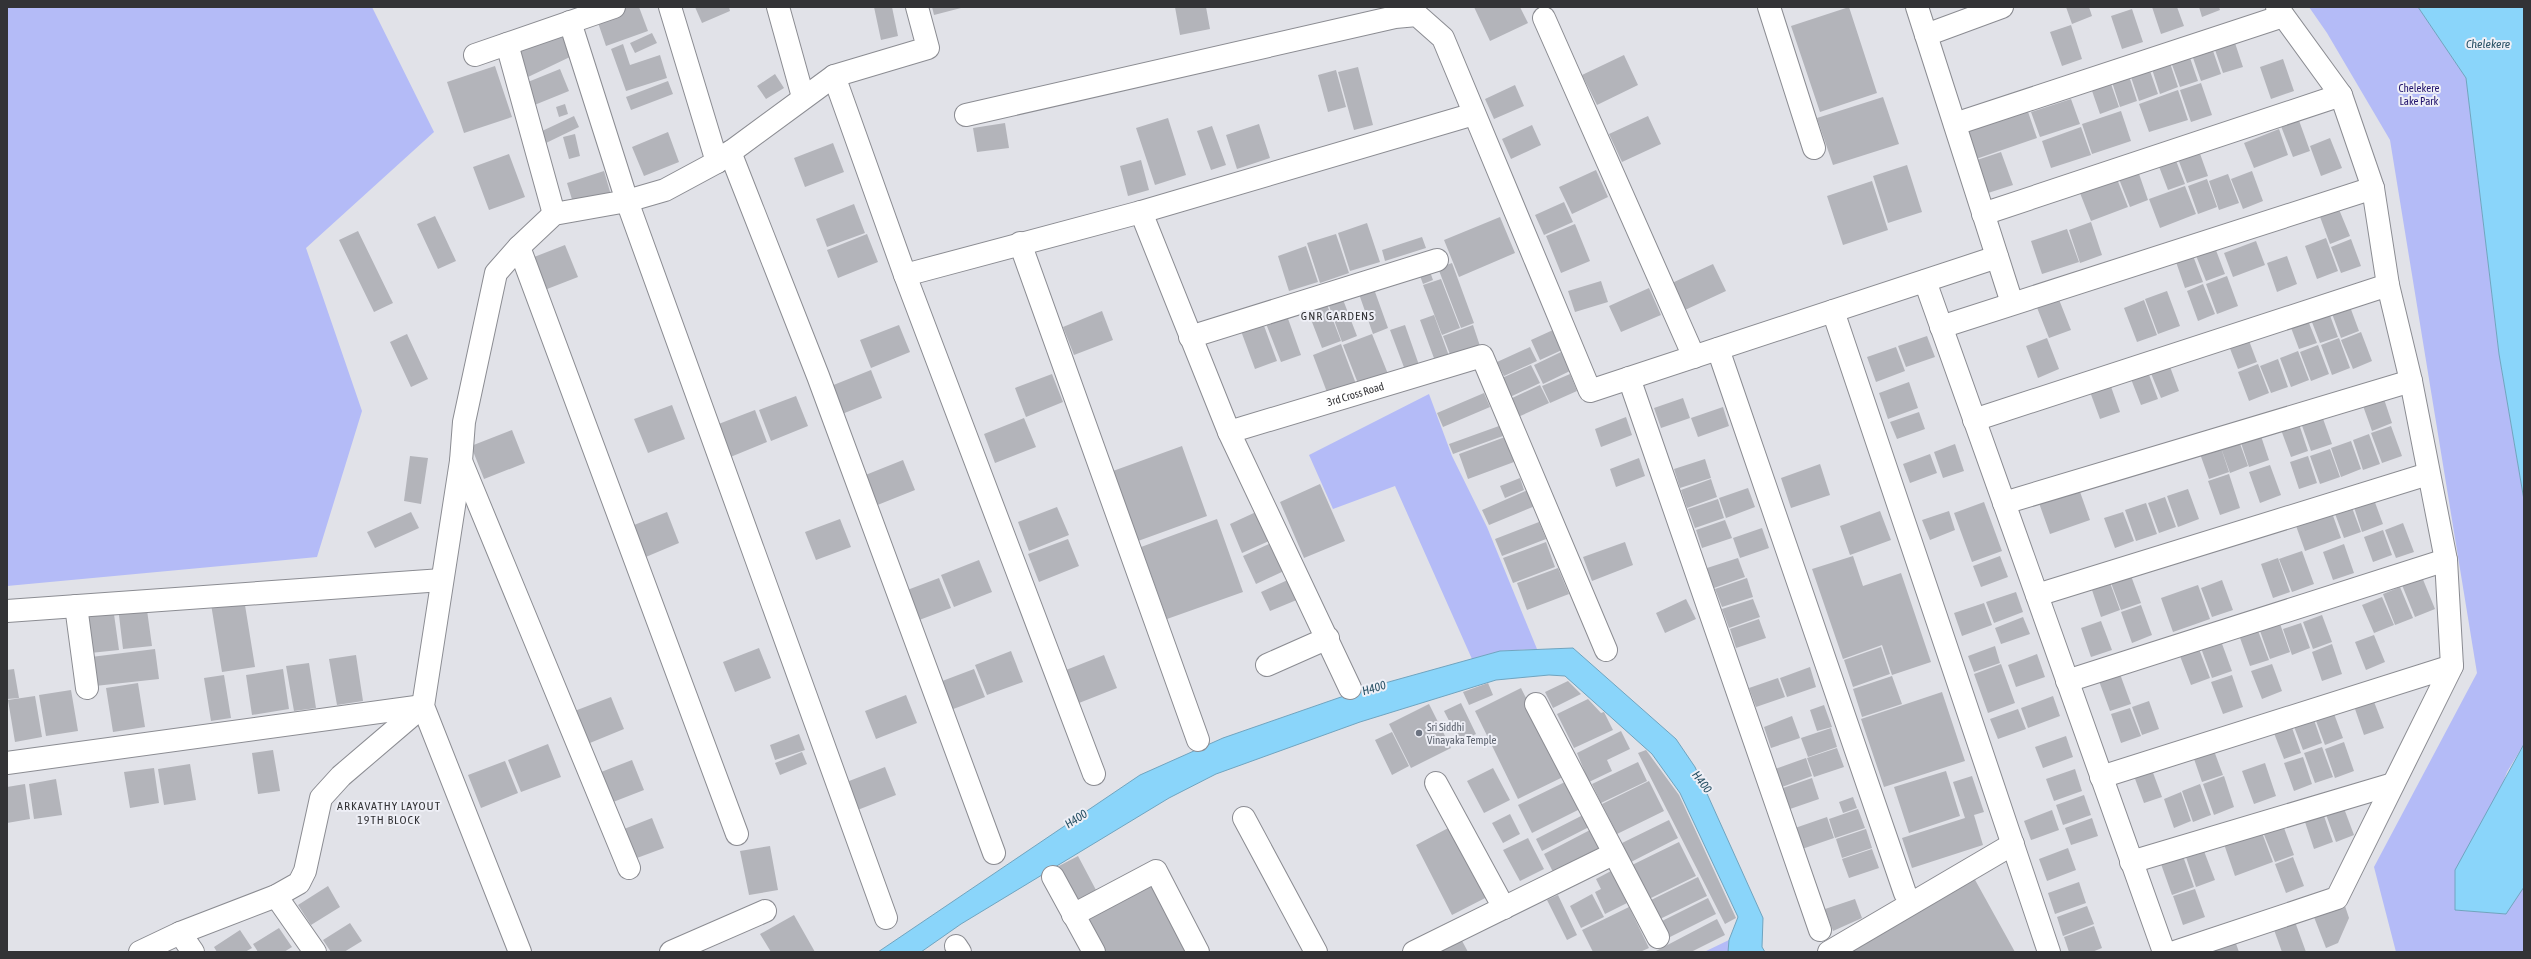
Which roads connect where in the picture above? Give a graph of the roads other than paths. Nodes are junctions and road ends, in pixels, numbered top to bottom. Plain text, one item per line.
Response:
1 (614, 7) edge
2 (670, 7) edge
3 (778, 7) edge
4 (917, 7) edge
5 (1769, 7) edge
6 (1917, 7) edge
7 (2002, 7) edge
8 (2280, 12) edge
9 (1544, 18) dead end
10 (570, 22) junction
11 (1926, 35) junction
12 (507, 44) junction
13 (475, 55) dead end
14 (834, 76) junction
15 (2341, 95) junction
16 (803, 97) junction
17 (1474, 114) junction
18 (966, 115) dead end
19 (1955, 124) junction
20 (1814, 148) dead end
21 (724, 157) junction
22 (2373, 188) junction
23 (627, 201) junction
24 (1141, 212) junction
25 (554, 214) junction
26 (1983, 214) junction
27 (1020, 243) junction
28 (519, 247) junction
29 (1997, 257) junction
30 (1437, 260) dead end
31 (905, 275) junction
32 (1925, 281) junction
33 (2388, 285) junction
34 (2012, 303) junction
35 (1833, 311) junction
36 (1941, 327) junction
37 (1190, 337) junction
38 (1718, 349) junction
39 (1694, 357) junction
40 (1629, 378) junction
41 (2411, 381) junction
42 (1974, 420) junction
43 (1229, 432) junction
44 (461, 461) junction
45 (2428, 474) junction
46 (2004, 503) junction
47 (2446, 560) junction
48 (442, 580) junction
49 (2037, 595) junction
50 (76, 606) junction
51 (7, 611) edge
52 (1328, 638) junction
53 (1606, 650) dead end
54 (1267, 665) dead end
55 (2452, 666) junction
56 (2067, 681) junction
57 (87, 688) dead end
58 (1350, 688) dead end
59 (1536, 704) dead end
60 (423, 706) junction
61 (1198, 740) dead end
62 (7, 763) edge
63 (1094, 774) dead end
64 (2101, 777) junction
65 (1436, 783) dead end
66 (2393, 784) junction
67 (1244, 818) dead end
68 (737, 834) dead end
69 (2012, 844) junction
70 (994, 853) dead end
71 (1613, 854) junction
72 (2132, 862) junction
73 (629, 868) dead end
74 (1053, 877) dead end
75 (1906, 893) dead end
76 (276, 896) junction
77 (1504, 908) junction
78 (765, 911) dead end
79 (1073, 915) junction
80 (886, 918) dead end
81 (1820, 930) dead end
82 (1658, 937) dead end
83 (175, 943) edge
84 (140, 952) edge
85 (193, 952) edge
86 (315, 952) edge
87 (520, 952) edge
88 (672, 952) edge
89 (1094, 952) edge
90 (1198, 952) edge
91 (1316, 952) edge
92 (1414, 952) edge
93 (1829, 952) edge
94 (2049, 952) edge
95 (2164, 952) edge
96 (2175, 952) edge

1 - 10 street
2 - 21 street
3 - 16 street
4 - 14 street
5 - 20 street
6 - 11 street
7 - 11 street
8 - 15 street
8 - 19 street
9 - 39 street
10 - 12 street
10 - 23 street
11 - 19 street
12 - 13 street
12 - 25 street
14 - 16 street
14 - 31 street
15 - 22 street
15 - 26 street
16 - 21 street
17 - 18 street
17 - 24 street
17 - 40 street
19 - 26 street
21 - 23 street
21 - 70 street
22 - 33 street
22 - 34 street
23 - 25 street
23 - 80 street
24 - 27 street
24 - 37 street
25 - 28 street
26 - 29 street
27 - 31 street
27 - 61 street
28 - 44 street
28 - 68 street
29 - 32 street
29 - 34 street
30 - 37 street
31 - 63 street
32 - 35 street
32 - 36 street
33 - 41 street
33 - 42 street
34 - 36 street
35 - 38 street
35 - 69 street
36 - 42 street
37 - 43 street
38 - 39 street
38 - 75 street
39 - 40 street
40 - 81 street
41 - 45 street
41 - 46 street
42 - 46 street
43 - 52 street
43 - 53 street, 3rd Cross Road
44 - 48 street
44 - 73 street
45 - 47 street
45 - 49 street
46 - 49 street
47 - 55 street
47 - 56 street
48 - 50 street
48 - 60 street
49 - 56 street
50 - 51 street
50 - 57 street
52 - 54 street
52 - 58 street
55 - 64 street
55 - 66 street
56 - 64 street
59 - 71 street
60 - 62 street
60 - 76 street
60 - 87 street
64 - 72 street
65 - 77 street
66 - 72 street
66 - 96 street
67 - 91 street
69 - 93 street
69 - 94 street
71 - 77 street
71 - 82 street
72 - 95 street
74 - 79 street
76 - 83 street
76 - 86 street
77 - 92 street
78 - 88 street
79 - 89 street
79 - 90 street
83 - 84 street
83 - 85 street

